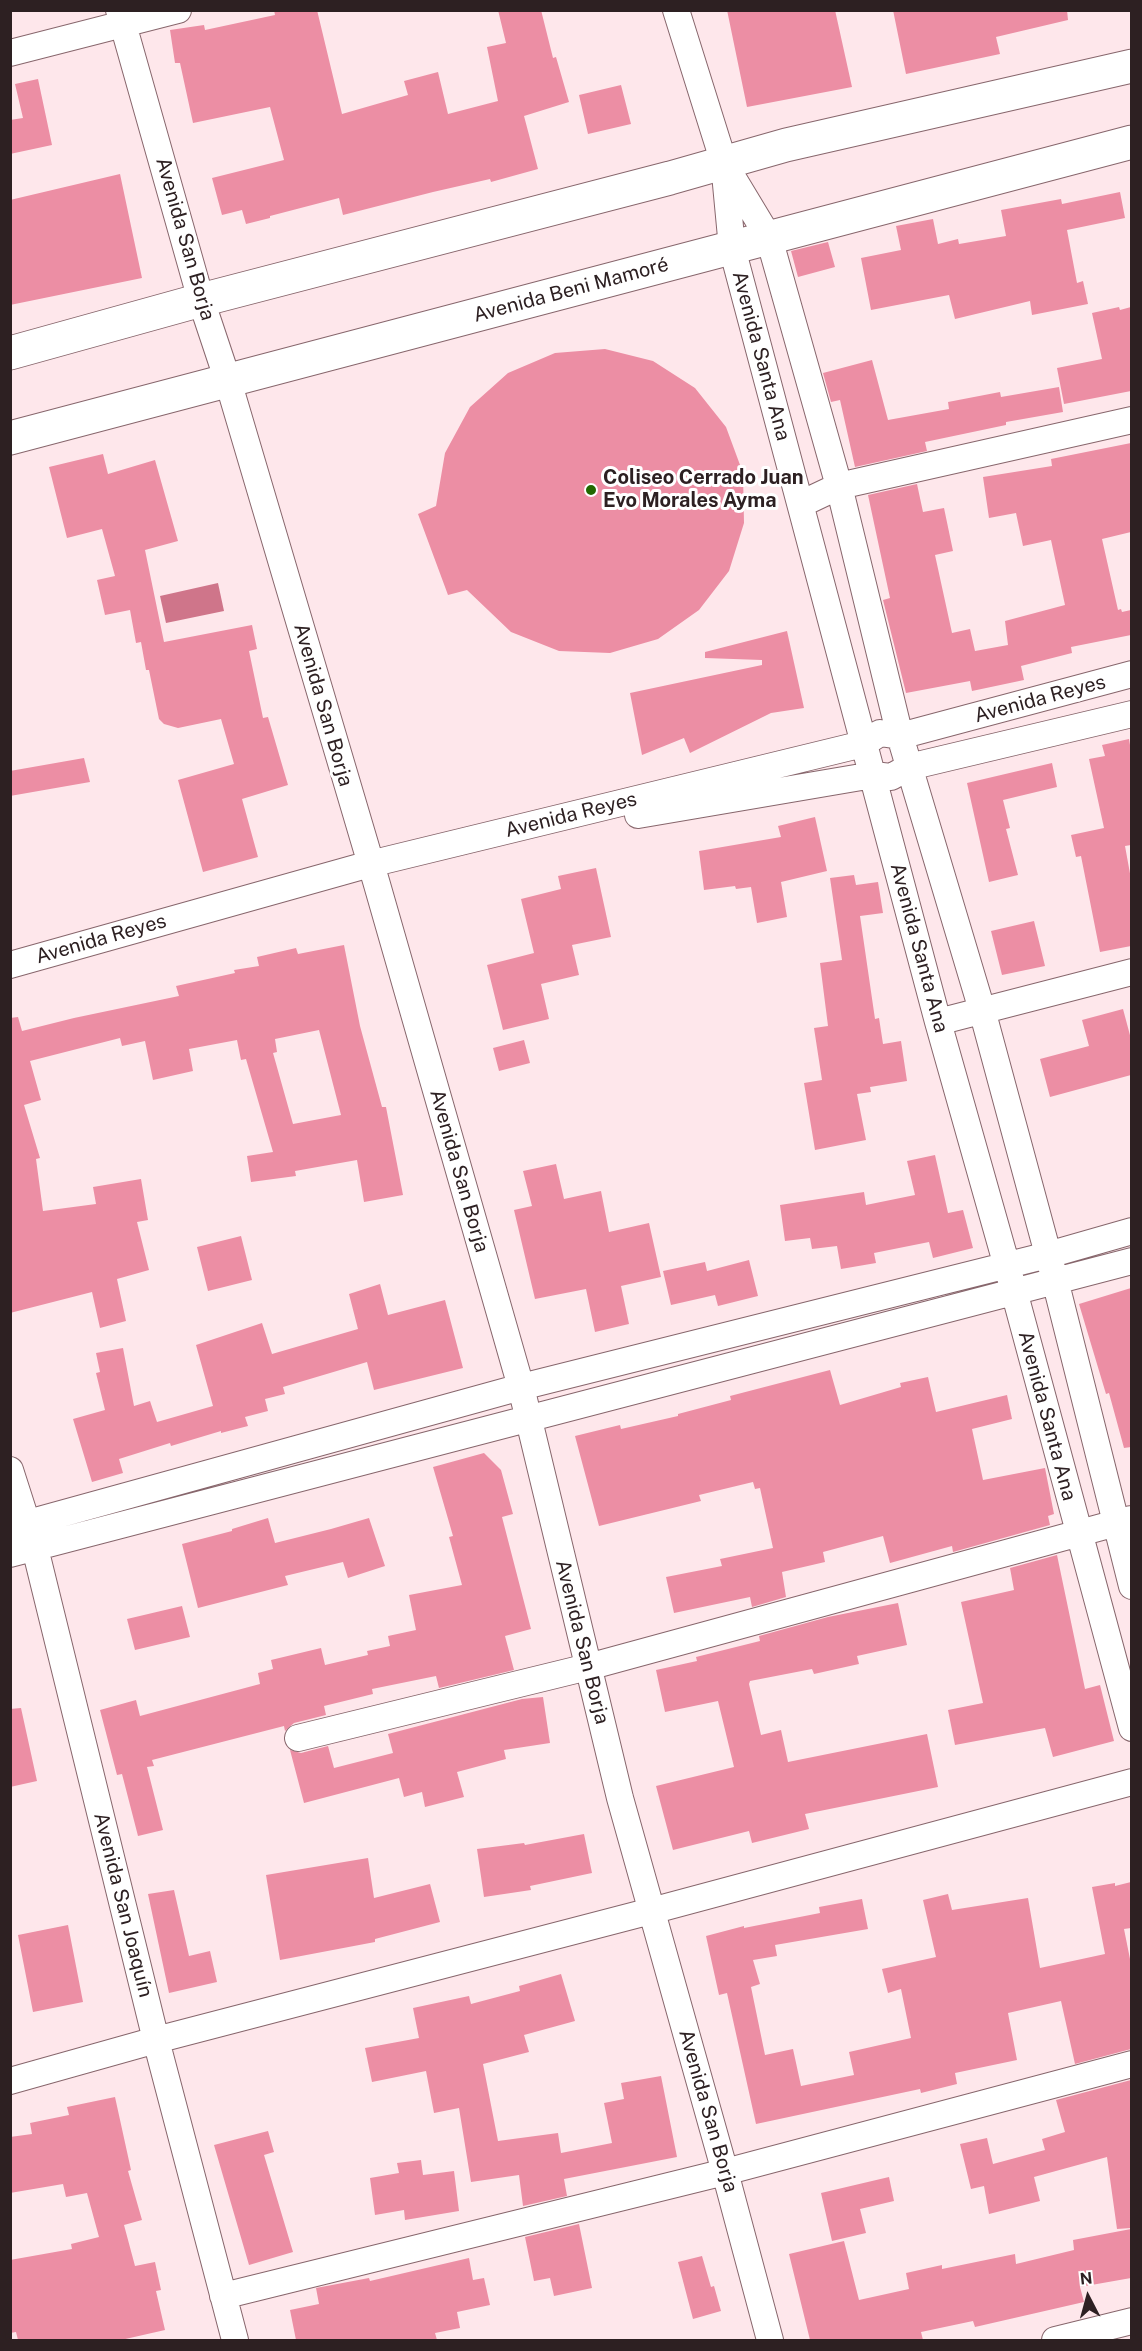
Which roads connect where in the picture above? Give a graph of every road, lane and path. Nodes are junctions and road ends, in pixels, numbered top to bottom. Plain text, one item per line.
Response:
1 (178, 10) edge
2 (676, 10) edge
3 (120, 17) edge
4 (10, 53) edge
5 (1131, 66) edge
6 (1131, 142) edge
7 (724, 163) junction
8 (769, 238) junction
9 (732, 248) junction
10 (201, 300) junction
11 (10, 353) edge
12 (228, 381) junction
13 (1131, 420) edge
14 (10, 438) edge
15 (839, 486) junction
16 (801, 504) junction
17 (1131, 674) edge
18 (1131, 714) edge
19 (900, 736) junction
20 (863, 744) junction
21 (909, 768) junction
22 (873, 775) junction
23 (373, 873) junction
24 (10, 965) edge
25 (1131, 972) edge
26 (10, 979) edge
27 (982, 1010) junction
28 (938, 1022) junction
29 (1131, 1231) edge
30 (1048, 1255) junction
31 (1131, 1262) edge
32 (1007, 1265) junction
33 (1055, 1280) junction
34 (1014, 1291) junction
35 (521, 1387) junction
36 (528, 1420) junction
37 (10, 1470) edge
38 (1123, 1521) edge
39 (18, 1526) edge
40 (1078, 1534) junction
41 (23, 1551) edge
42 (1131, 1586) edge
43 (588, 1667) junction
44 (1131, 1728) edge
45 (298, 1738) dead end
46 (1131, 1782) edge
47 (651, 1911) junction
48 (156, 2040) junction
49 (1131, 2064) edge
50 (10, 2081) edge
51 (725, 2172) junction
52 (223, 2296) junction
53 (1131, 2321) edge
54 (235, 2340) edge
55 (770, 2340) edge
56 (1054, 2340) edge

1 - 3 street
2 - 7 street, Avenida Santa Ana
3 - 4 street
3 - 10 street, Avenida San Borja
5 - 7 street
6 - 8 street, Avenida Beni Mamoré
7 - 8 street, Avenida Santa Ana
7 - 9 street, Avenida Santa Ana
7 - 10 street
8 - 9 street, Avenida Beni Mamoré
8 - 15 street, Avenida Santa Ana
9 - 12 street, Avenida Beni Mamoré
9 - 16 street, Avenida Santa Ana
10 - 11 street
10 - 12 street, Avenida San Borja
12 - 14 street, Avenida Beni Mamoré
12 - 23 street, Avenida San Borja
13 - 15 street
15 - 16 street
15 - 19 street, Avenida Santa Ana
16 - 20 street, Avenida Santa Ana
17 - 19 street, Avenida Reyes
18 - 21 street, Avenida Reyes
19 - 20 street, Avenida Reyes
19 - 21 street, Avenida Santa Ana
20 - 22 street, Avenida Santa Ana
20 - 23 street, Avenida Reyes
21 - 22 street, Avenida Reyes
21 - 27 street, Avenida Santa Ana
22 - 23 street, Avenida Reyes
22 - 28 street, Avenida Santa Ana
23 - 24 street, Avenida Reyes
23 - 26 street, Avenida Reyes
23 - 35 street, Avenida San Borja
25 - 27 street
27 - 28 street
27 - 30 street, Avenida Santa Ana
28 - 32 street, Avenida Santa Ana
29 - 30 street
30 - 32 street
30 - 33 street, Avenida Santa Ana
31 - 33 street
32 - 34 street, Avenida Santa Ana
32 - 35 street
33 - 34 street
33 - 38 street, Avenida Santa Ana
34 - 36 street
34 - 40 street, Avenida Santa Ana
35 - 36 street, Avenida San Borja
35 - 39 street
36 - 41 street
36 - 43 street, Avenida San Borja
37 - 39 street, Avenida San Joaquín
38 - 40 street
38 - 42 street, Avenida Santa Ana
39 - 41 street, Avenida San Joaquín
40 - 43 street
40 - 44 street, Avenida Santa Ana
41 - 48 street, Avenida San Joaquín
43 - 45 street
43 - 47 street, Avenida San Borja
46 - 47 street
47 - 48 street
47 - 51 street, Avenida San Borja
48 - 50 street
48 - 52 street, Avenida San Joaquín
49 - 51 street
51 - 52 street
51 - 55 street, Avenida San Borja
52 - 54 street, Avenida San Joaquín
53 - 56 street

